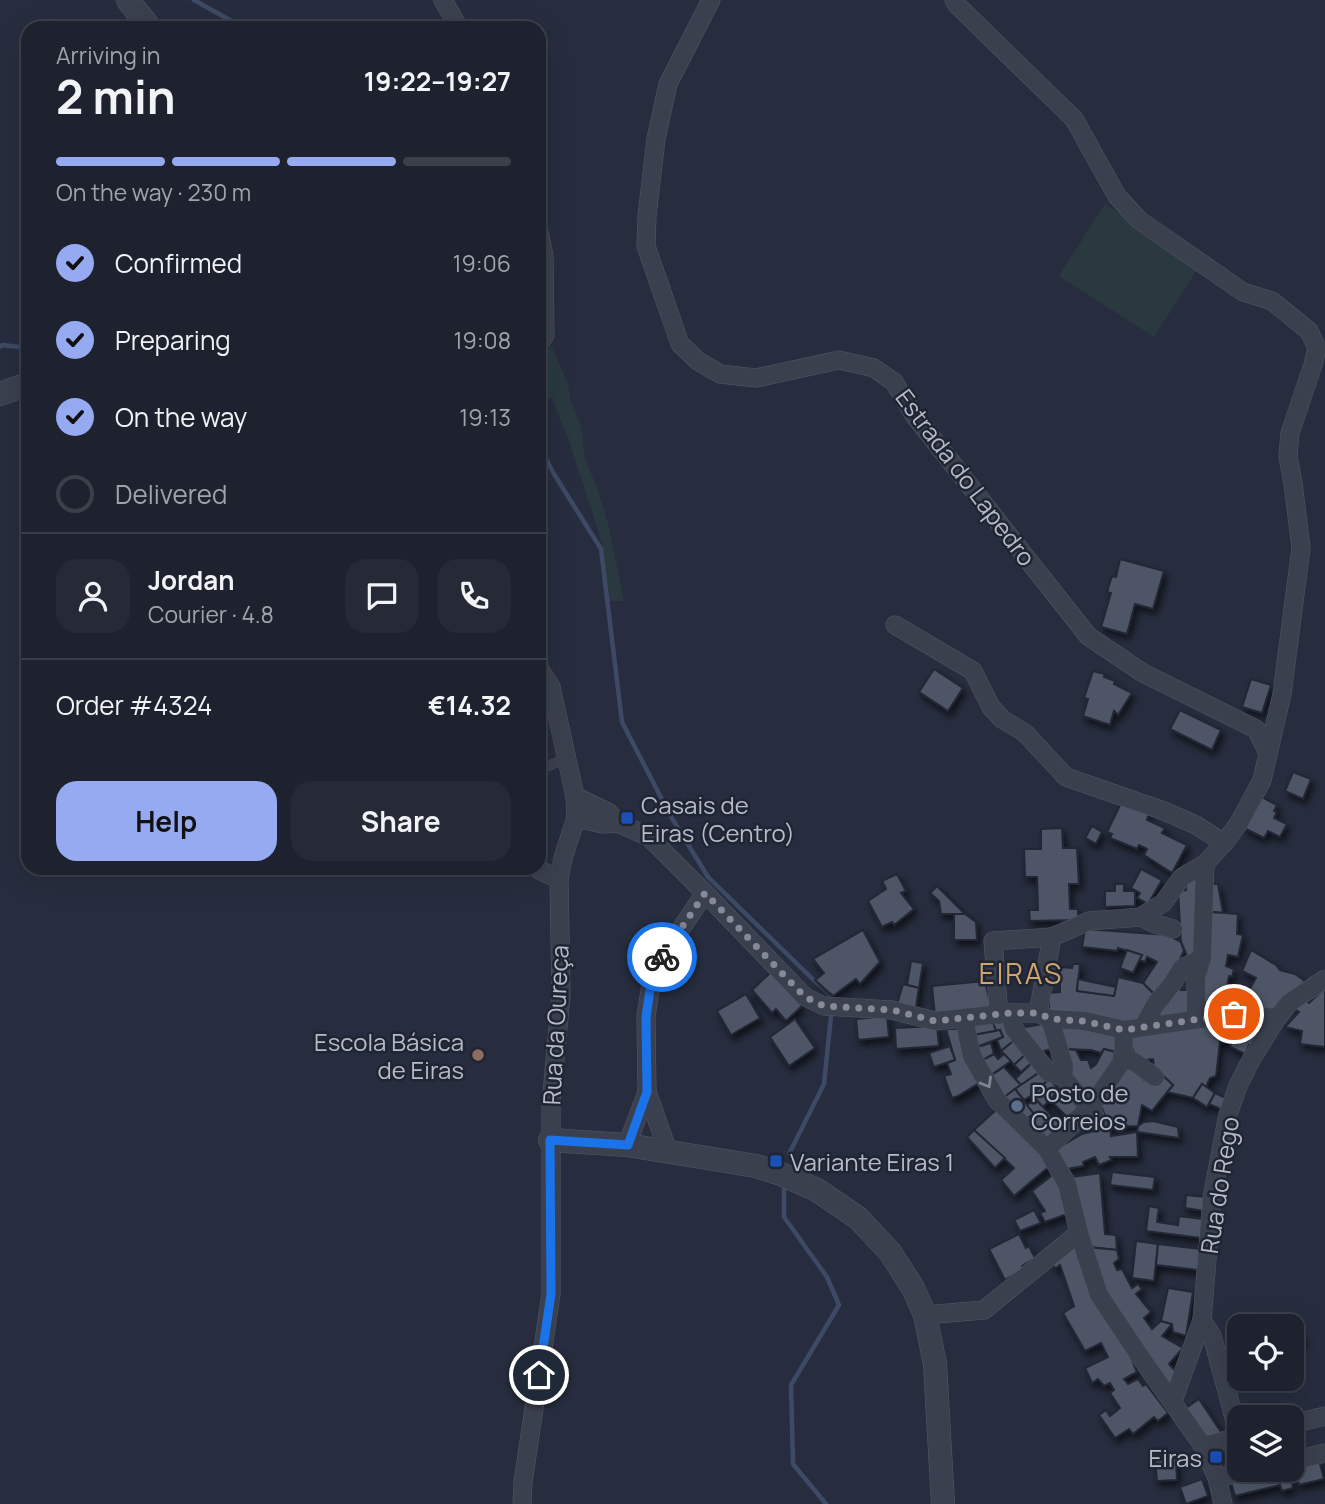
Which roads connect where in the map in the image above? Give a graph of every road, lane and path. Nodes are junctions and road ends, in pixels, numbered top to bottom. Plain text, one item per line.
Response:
1 (128, 0) edge
2 (443, 0) edge
3 (711, 0) edge
4 (954, 0) edge
5 (144, 21) edge
6 (455, 21) edge
7 (21, 386) edge
8 (0, 394) edge
9 (895, 625) dead end
10 (546, 679) edge
11 (1268, 753) junction
12 (567, 758) junction
13 (546, 767) edge
14 (575, 796) junction
15 (576, 818) junction
16 (618, 823) junction
17 (1224, 843) junction
18 (1205, 864) junction
19 (546, 873) edge
20 (559, 879) junction
21 (705, 893) junction
22 (1140, 917) junction
23 (1173, 929) dead end
24 (1052, 937) junction
25 (1202, 958) junction
26 (1325, 979) edge
27 (1004, 1014) junction
28 (1044, 1016) junction
29 (1277, 1018) junction
30 (964, 1019) junction
31 (1196, 1019) junction
32 (1143, 1027) junction
33 (1124, 1030) junction
34 (1124, 1060) junction
35 (1063, 1077) junction
36 (1154, 1077) dead end
37 (647, 1092) junction
38 (1091, 1106) junction
39 (1103, 1126) dead end
40 (550, 1140) junction
41 (628, 1145) junction
42 (1047, 1149) junction
43 (668, 1151) junction
44 (1079, 1233) junction
45 (925, 1315) junction
46 (1202, 1320) junction
47 (1172, 1401) junction
48 (1231, 1405) edge
49 (1325, 1416) edge
50 (1304, 1421) edge
51 (1227, 1439) edge
52 (1203, 1446) junction
53 (1325, 1453) edge
54 (1304, 1458) edge
55 (1227, 1476) edge
56 (1217, 1478) junction
57 (522, 1504) edge
58 (943, 1504) edge
59 (1223, 1504) edge

1 - 5 street
2 - 6 street
3 - 11 street, Estrada do Lapedro
4 - 11 street
7 - 8 street
9 - 17 street
10 - 12 street, Rua da Oureça
11 - 17 street
12 - 13 lane
12 - 14 street, Rua da Oureça
14 - 15 street, Rua da Oureça
14 - 16 street
15 - 16 street
15 - 20 street, Rua da Oureça
16 - 21 street
17 - 18 street
18 - 22 street
18 - 25 street
19 - 20 street
20 - 40 street, Rua da Oureça
21 - 30 street
21 - 37 street
22 - 23 street
22 - 24 street
24 - 27 street
24 - 28 street
25 - 31 street
25 - 32 street
26 - 29 street, Rua do Rego
27 - 28 street
27 - 30 street
27 - 35 street
28 - 33 street
28 - 35 street
29 - 31 street
29 - 46 street, Rua do Rego
30 -> 42 street
31 - 32 street
32 - 33 street
33 - 34 street
34 - 36 street
34 - 38 street
35 - 38 street
37 - 41 street
37 - 43 street
38 - 39 lane
38 - 42 street
40 - 41 street
40 - 57 street, Rua da Oureça
41 - 43 street
42 - 44 street
43 - 45 street
44 - 45 street
44 - 47 street
45 - 58 street
46 - 47 street, Rua do Rego
46 - 48 street, Rua do Rego
47 - 52 street
49 - 50 street
51 - 52 street
52 - 56 street
53 - 54 street
55 - 56 street
56 - 59 street

